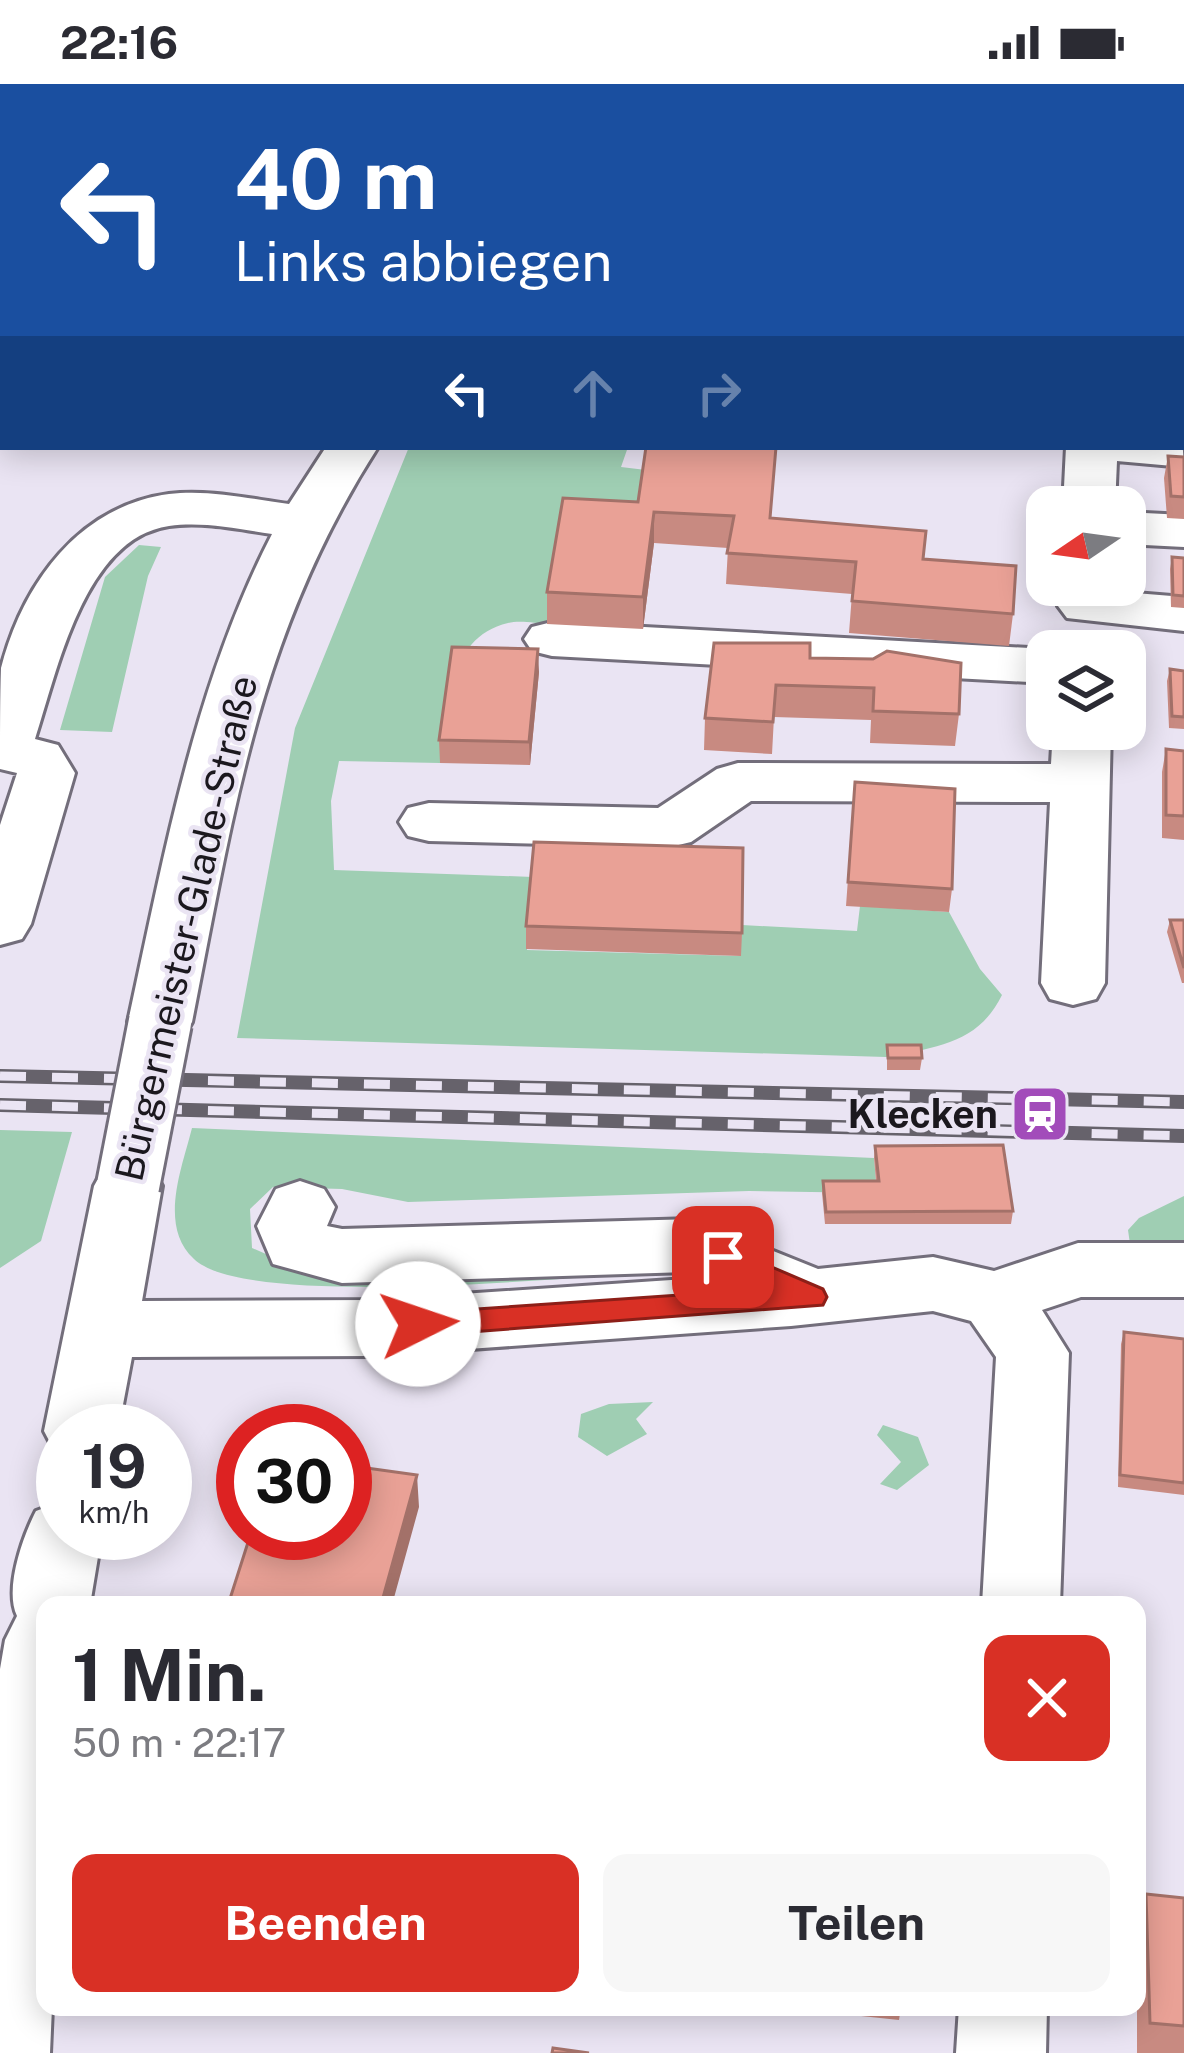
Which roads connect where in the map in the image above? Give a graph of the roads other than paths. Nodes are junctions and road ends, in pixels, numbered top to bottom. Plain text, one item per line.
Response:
1 (350, 450) edge
2 (1092, 450) edge
3 (1091, 486) edge
4 (306, 522) junction
5 (1146, 529) edge
6 (1184, 531) edge
7 (1086, 614) edge
8 (1184, 614) edge
9 (552, 639) dead end
10 (1026, 665) edge
11 (1, 751) edge
12 (1081, 756) edge
13 (429, 822) dead end
14 (0, 924) edge
15 (1073, 983) dead end
16 (300, 1208) dead end
17 (1184, 1270) edge
18 (812, 1297) junction
19 (995, 1299) junction
20 (99, 1329) junction
21 (86, 1404) edge
22 (58, 1560) edge
23 (52, 1596) edge
24 (1021, 1596) edge
25 (36, 1693) edge
26 (1003, 2016) edge
27 (5, 2053) edge
28 (1001, 2053) edge

1 - 4 street, Bürgermeister-Glade-Straße
2 - 3 street
4 - 11 street
4 - 20 street, Bürgermeister-Glade-Straße, bridge
5 - 6 street
7 - 8 street
9 - 10 street
11 - 14 street
12 - 13 street
12 - 15 street
16 - 18 street
17 - 19 street
18 - 19 street
18 - 20 street
19 - 24 street
20 - 21 street, Bürgermeister-Glade-Straße
22 - 23 street
25 - 27 street
26 - 28 street

